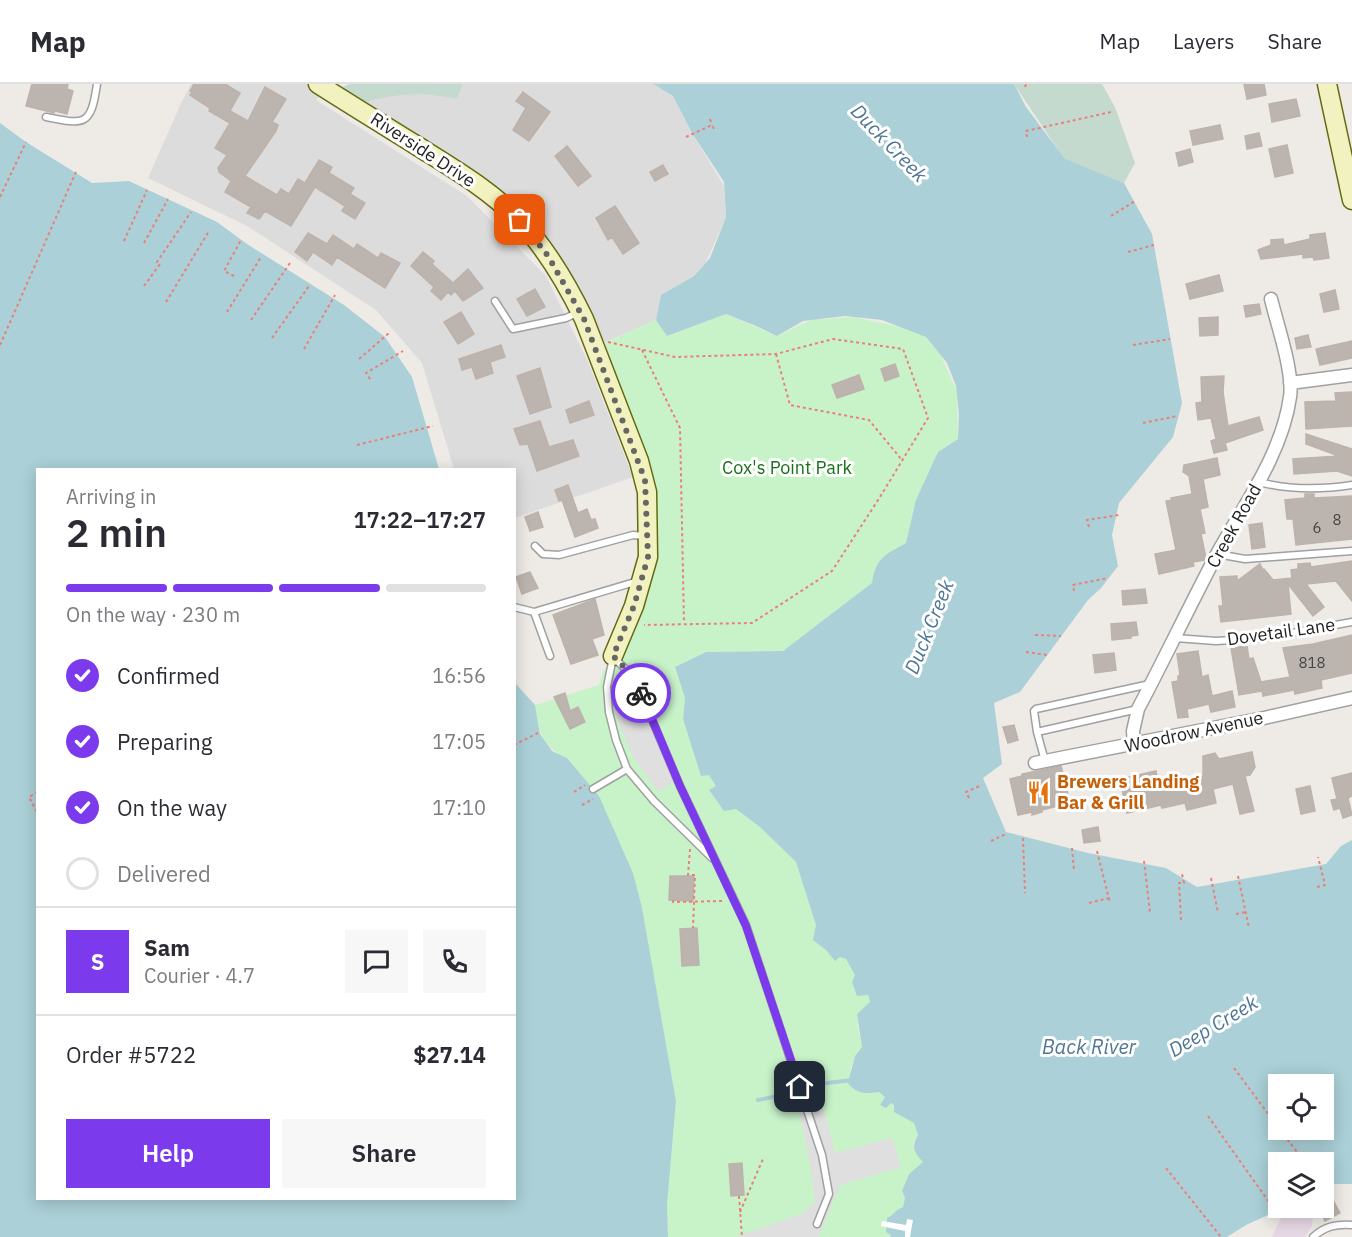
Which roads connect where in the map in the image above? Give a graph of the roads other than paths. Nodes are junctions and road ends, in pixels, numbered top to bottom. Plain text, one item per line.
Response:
1 (97, 84) edge
2 (318, 84) edge
3 (1327, 84) edge
4 (46, 117) dead end
5 (1347, 147) edge
6 (1352, 200) edge
7 (1271, 299) dead end
8 (495, 301) dead end
9 (580, 312) junction
10 (1352, 375) edge
11 (1290, 383) junction
12 (1258, 482) junction
13 (1352, 485) edge
14 (648, 536) junction
15 (536, 546) dead end
16 (1352, 551) edge
17 (1217, 554) junction
18 (642, 580) junction
19 (516, 608) edge
20 (534, 612) junction
21 (1352, 622) edge
22 (1174, 638) junction
23 (550, 656) dead end
24 (613, 656) junction
25 (1151, 684) junction
26 (1352, 698) edge
27 (1138, 709) junction
28 (1037, 732) junction
29 (1134, 744) junction
30 (1040, 762) joint
31 (627, 769) junction
32 (593, 789) dead end
33 (715, 860) junction
34 (818, 1224) dead end
35 (1352, 1226) edge
36 (1313, 1237) edge

1 - 4 lane
2 - 9 street, Riverside Drive
3 - 5 street
5 - 6 street
7 - 11 street, Creek Road
8 - 9 lane
9 - 14 street, Riverside Drive
10 - 11 street
11 - 12 street, Creek Road
12 - 13 lane
12 - 17 street, Creek Road
14 - 15 lane
14 - 18 street, Riverside Drive
16 - 17 lane
17 - 22 street, Creek Road
18 - 20 lane
18 - 24 street, Riverside Drive
19 - 20 lane
20 - 23 lane
21 - 22 lane, Dovetail Lane
22 - 25 street, Creek Road
24 - 31 lane
24 - 33 lane
25 - 27 street, Creek Road
25 - 28 lane
26 - 29 street, Woodrow Avenue
27 - 28 lane
27 - 29 street, Creek Road
28 - 30 lane
29 - 30 street, Woodrow Avenue
31 - 32 lane
31 - 33 lane
33 - 34 lane
35 - 36 lane

